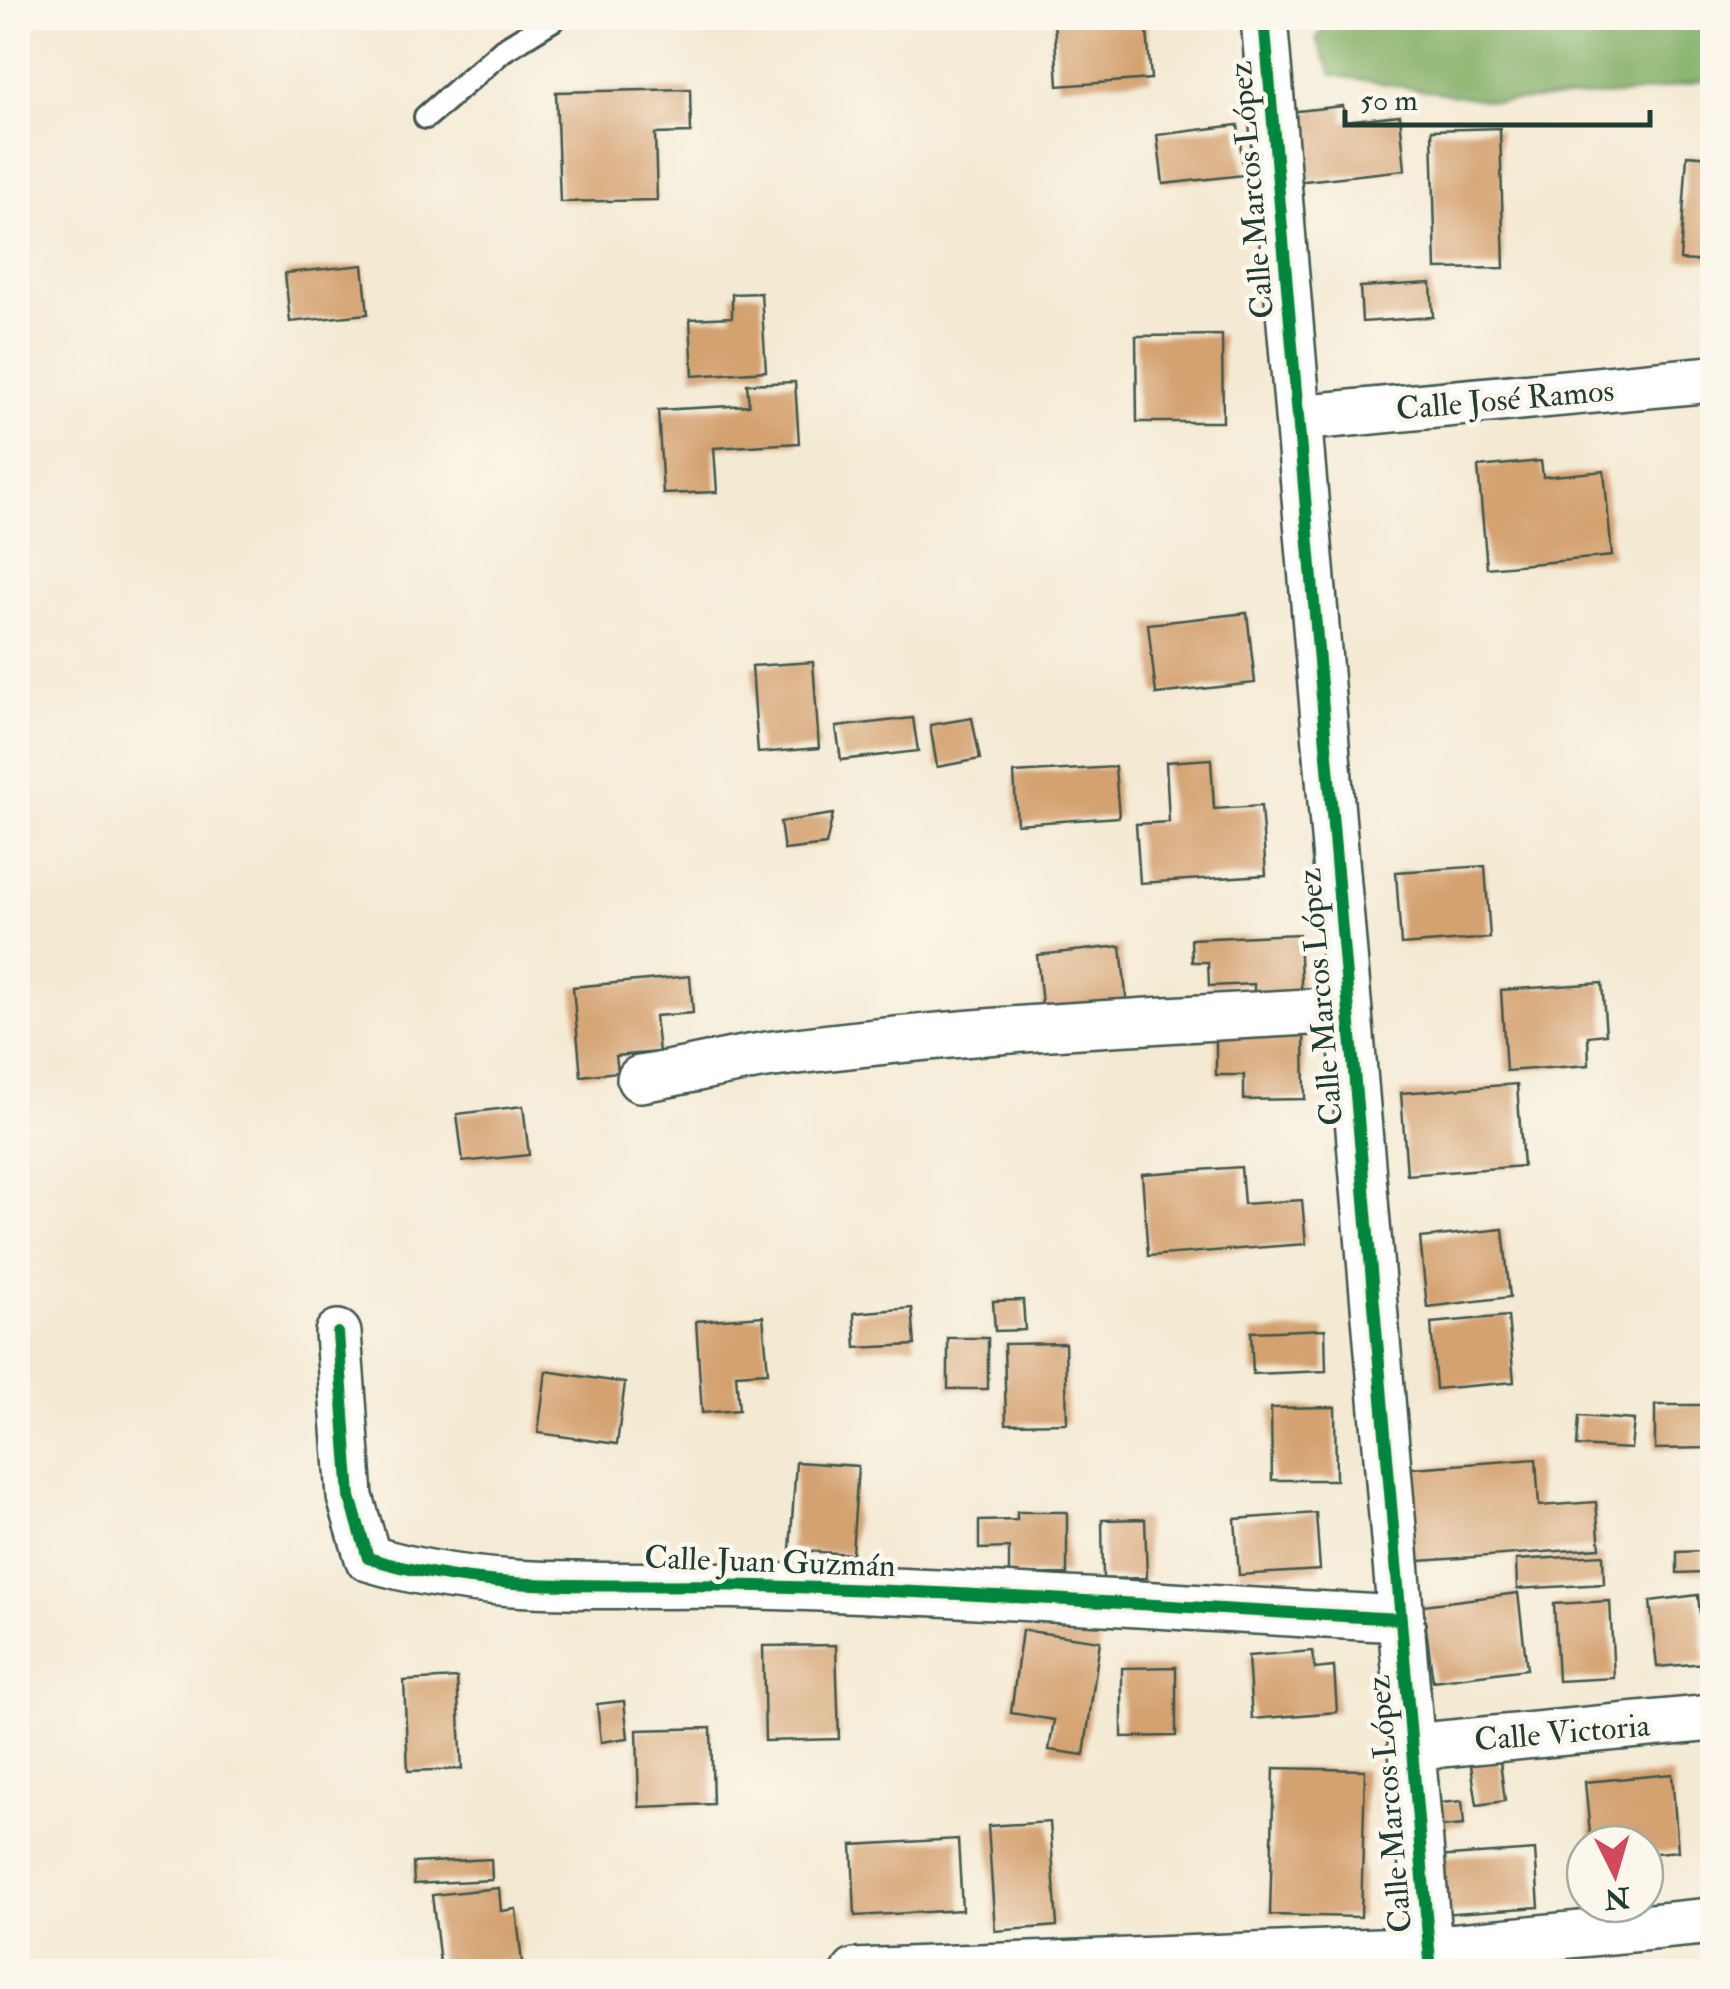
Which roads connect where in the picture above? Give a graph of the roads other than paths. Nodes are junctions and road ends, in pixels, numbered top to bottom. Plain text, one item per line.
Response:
1 (555, 18) edge
2 (1264, 18) edge
3 (426, 117) dead end
4 (1712, 379) edge
5 (1298, 418) junction
6 (1349, 1010) junction
7 (640, 1079) dead end
8 (338, 1332) dead end
9 (1401, 1619) junction
10 (1712, 1718) edge
11 (1411, 1747) junction
12 (1712, 1920) edge
13 (1430, 1960) edge
14 (855, 1972) edge

1 - 3 lane
2 - 5 street, Calle Marcos López
4 - 5 street, Calle José Ramos
5 - 6 street, Calle Marcos López
6 - 7 street
6 - 9 street, Calle Marcos López
8 - 9 street, Calle Juan Guzmán
9 - 11 street, Calle Marcos López
10 - 11 street, Calle Victoria
11 - 13 street, Calle Marcos López
12 - 13 street
13 - 14 street

